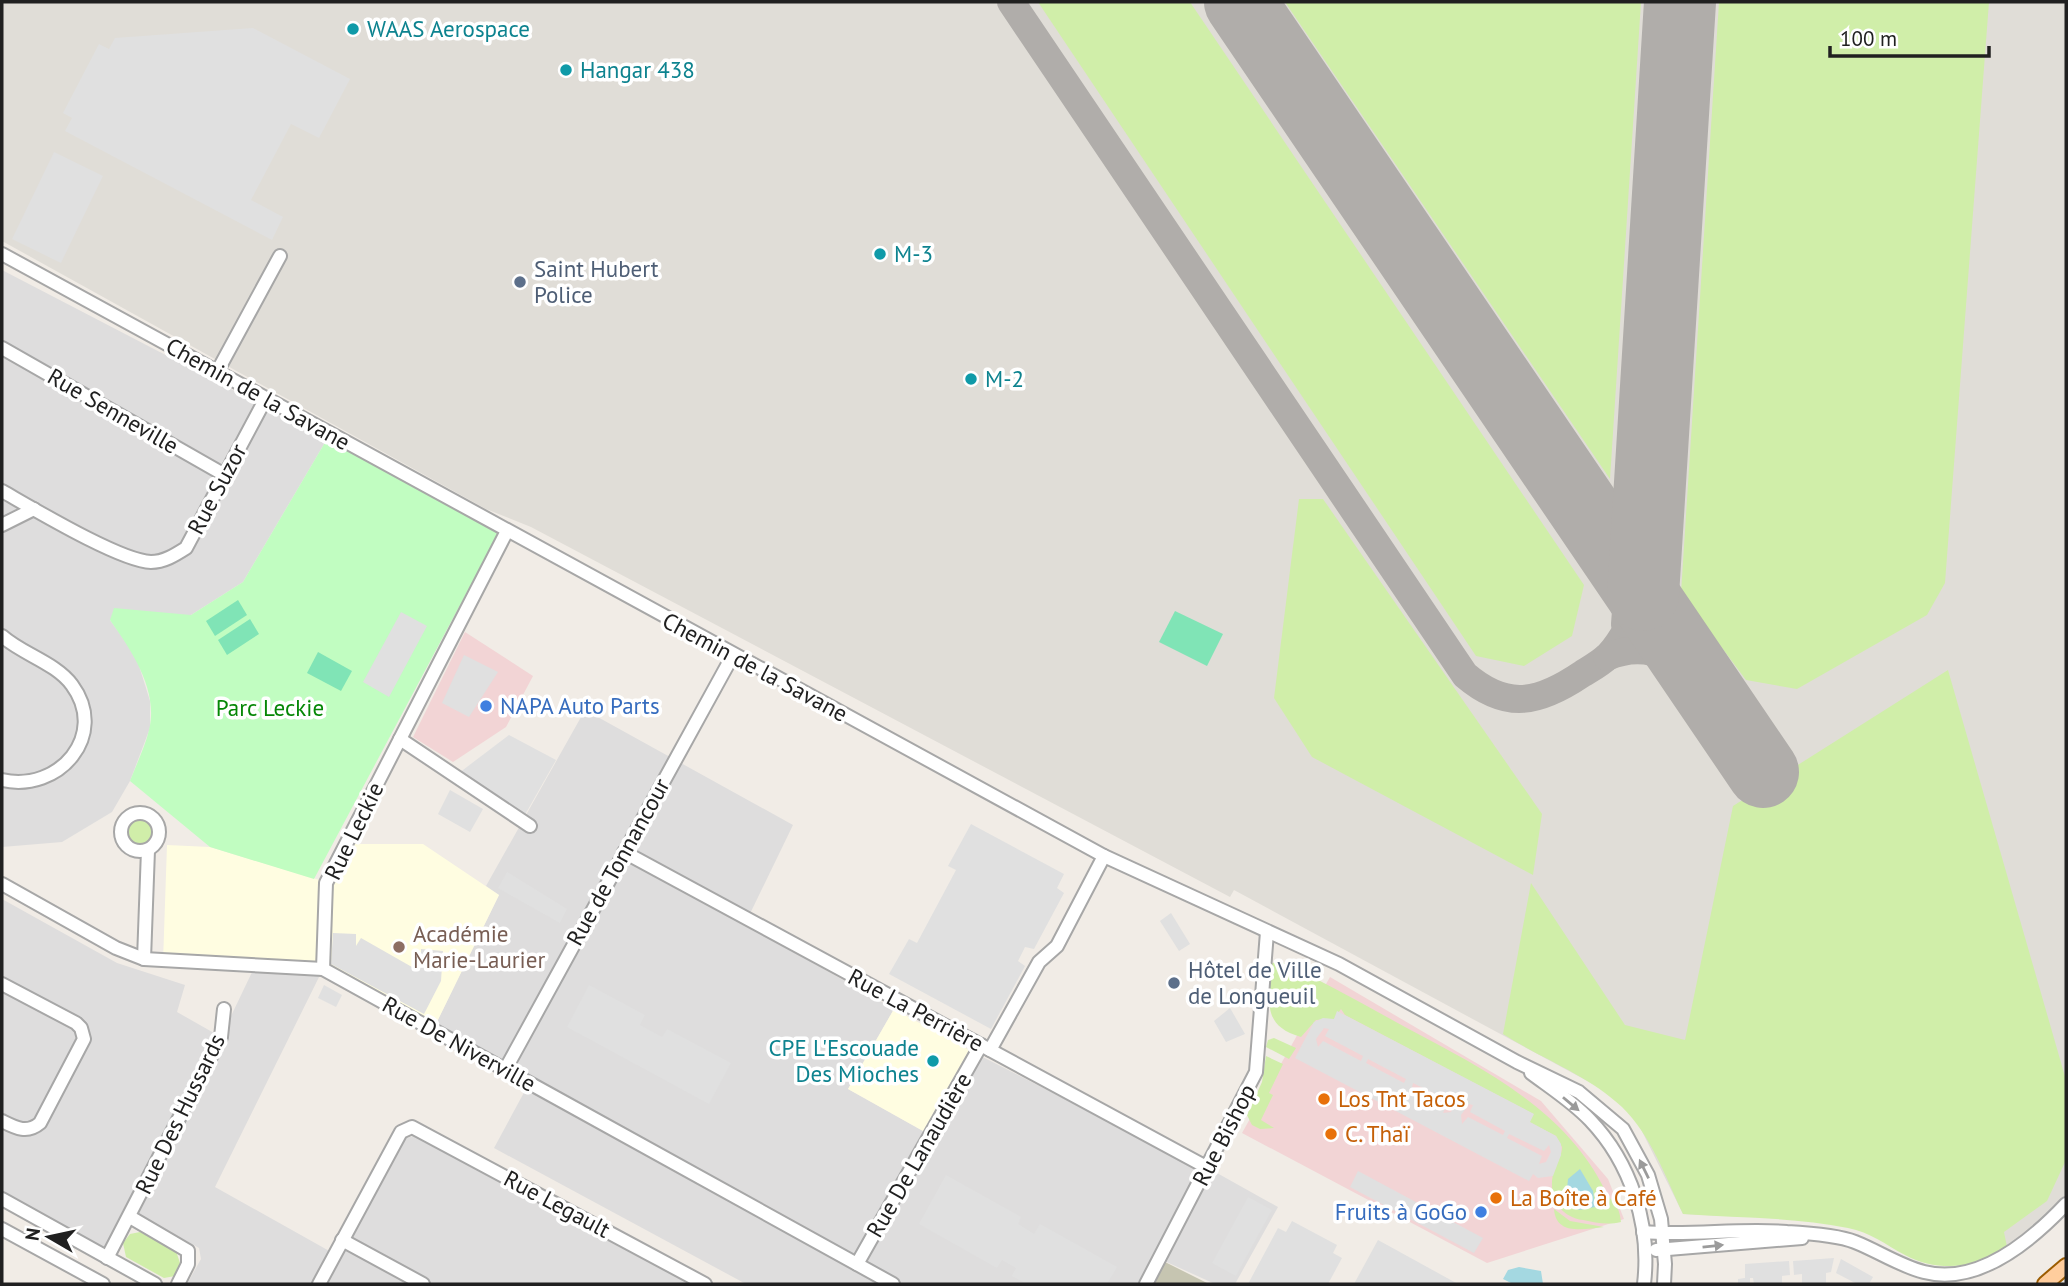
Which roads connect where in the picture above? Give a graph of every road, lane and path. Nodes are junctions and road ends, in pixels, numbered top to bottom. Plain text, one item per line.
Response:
1 (2, 254) edge
2 (280, 256) dead end
3 (2, 348) edge
4 (217, 372) junction
5 (265, 398) junction
6 (223, 474) junction
7 (2, 491) edge
8 (34, 509) junction
9 (2, 525) edge
10 (507, 531) junction
11 (2, 636) edge
12 (733, 655) junction
13 (400, 739) junction
14 (2, 780) edge
15 (530, 825) dead end
16 (148, 850) dead end
17 (624, 852) junction
18 (1104, 856) junction
19 (2, 884) edge
20 (1267, 932) junction
21 (144, 959) junction
22 (323, 969) junction
23 (2, 984) edge
24 (224, 1009) dead end
25 (986, 1048) junction
26 (1517, 1062) junction
27 (505, 1070) junction
28 (2, 1121) edge
29 (1208, 1167) junction
30 (2, 1199) edge
31 (2066, 1204) edge
32 (130, 1217) junction
33 (2, 1229) edge
34 (1643, 1232) junction
35 (1663, 1234) junction
36 (1812, 1236) junction
37 (342, 1240) junction
38 (1645, 1250) junction
39 (1664, 1250) junction
40 (107, 1258) junction
41 (857, 1264) junction
42 (2066, 1266) edge
43 (103, 1284) edge
44 (155, 1284) edge
45 (178, 1284) edge
46 (319, 1284) edge
47 (423, 1284) edge
48 (705, 1284) edge
49 (892, 1284) edge
50 (1146, 1284) edge
51 (1644, 1284) edge
52 (1664, 1284) edge
53 (2045, 1284) edge

1 - 4 street, Chemin de la Savane
2 - 4 street
3 - 6 street, Rue Senneville
4 - 5 street, Chemin de la Savane
5 - 6 street, Rue Suzor
5 - 10 street, Chemin de la Savane
6 - 8 street, Rue Suzor
7 - 8 street, Rue Suzor
8 - 9 street
10 - 12 street, Chemin de la Savane
10 - 13 street, Rue Leckie
11 - 14 street
12 - 17 street, Rue de Tonnancour
12 - 18 street, Chemin de la Savane
13 - 15 street
13 - 22 street, Rue Leckie
16 - 21 street
17 - 25 street, Rue La Perrière
17 - 27 street, Rue de Tonnancour
18 - 20 street, Chemin de la Savane
18 - 25 street, Rue De Lanaudière
19 - 21 street, Rue De Niverville
20 - 26 street, Chemin de la Savane
20 - 29 street, Rue Bishop
21 - 22 street, Rue De Niverville
22 - 27 street, Rue De Niverville
23 - 28 street
24 - 32 street, Rue Des Hussards
25 - 29 street, Rue La Perrière
25 - 41 street, Rue De Lanaudière
26 -> 34 street, Chemin de la Savane
35 -> 26 street, Chemin de la Savane
27 - 41 street, Rue De Niverville
29 - 50 street, Rue Bishop
30 - 40 street
31 - 36 street
32 - 40 street, Rue Des Hussards
32 - 45 street, Rue Des Hussards
33 - 43 street
34 - 35 street
34 - 38 street, Chemin de la Savane
35 - 36 street
35 - 39 street, Chemin de la Savane
39 -> 36 street
37 - 46 street
37 - 47 street
37 - 48 street, Rue Legault
38 - 39 street
38 - 51 street, Chemin de la Savane
39 - 52 street, Chemin de la Savane
40 - 44 street
41 - 49 street, Rue De Niverville
42 - 53 main road

